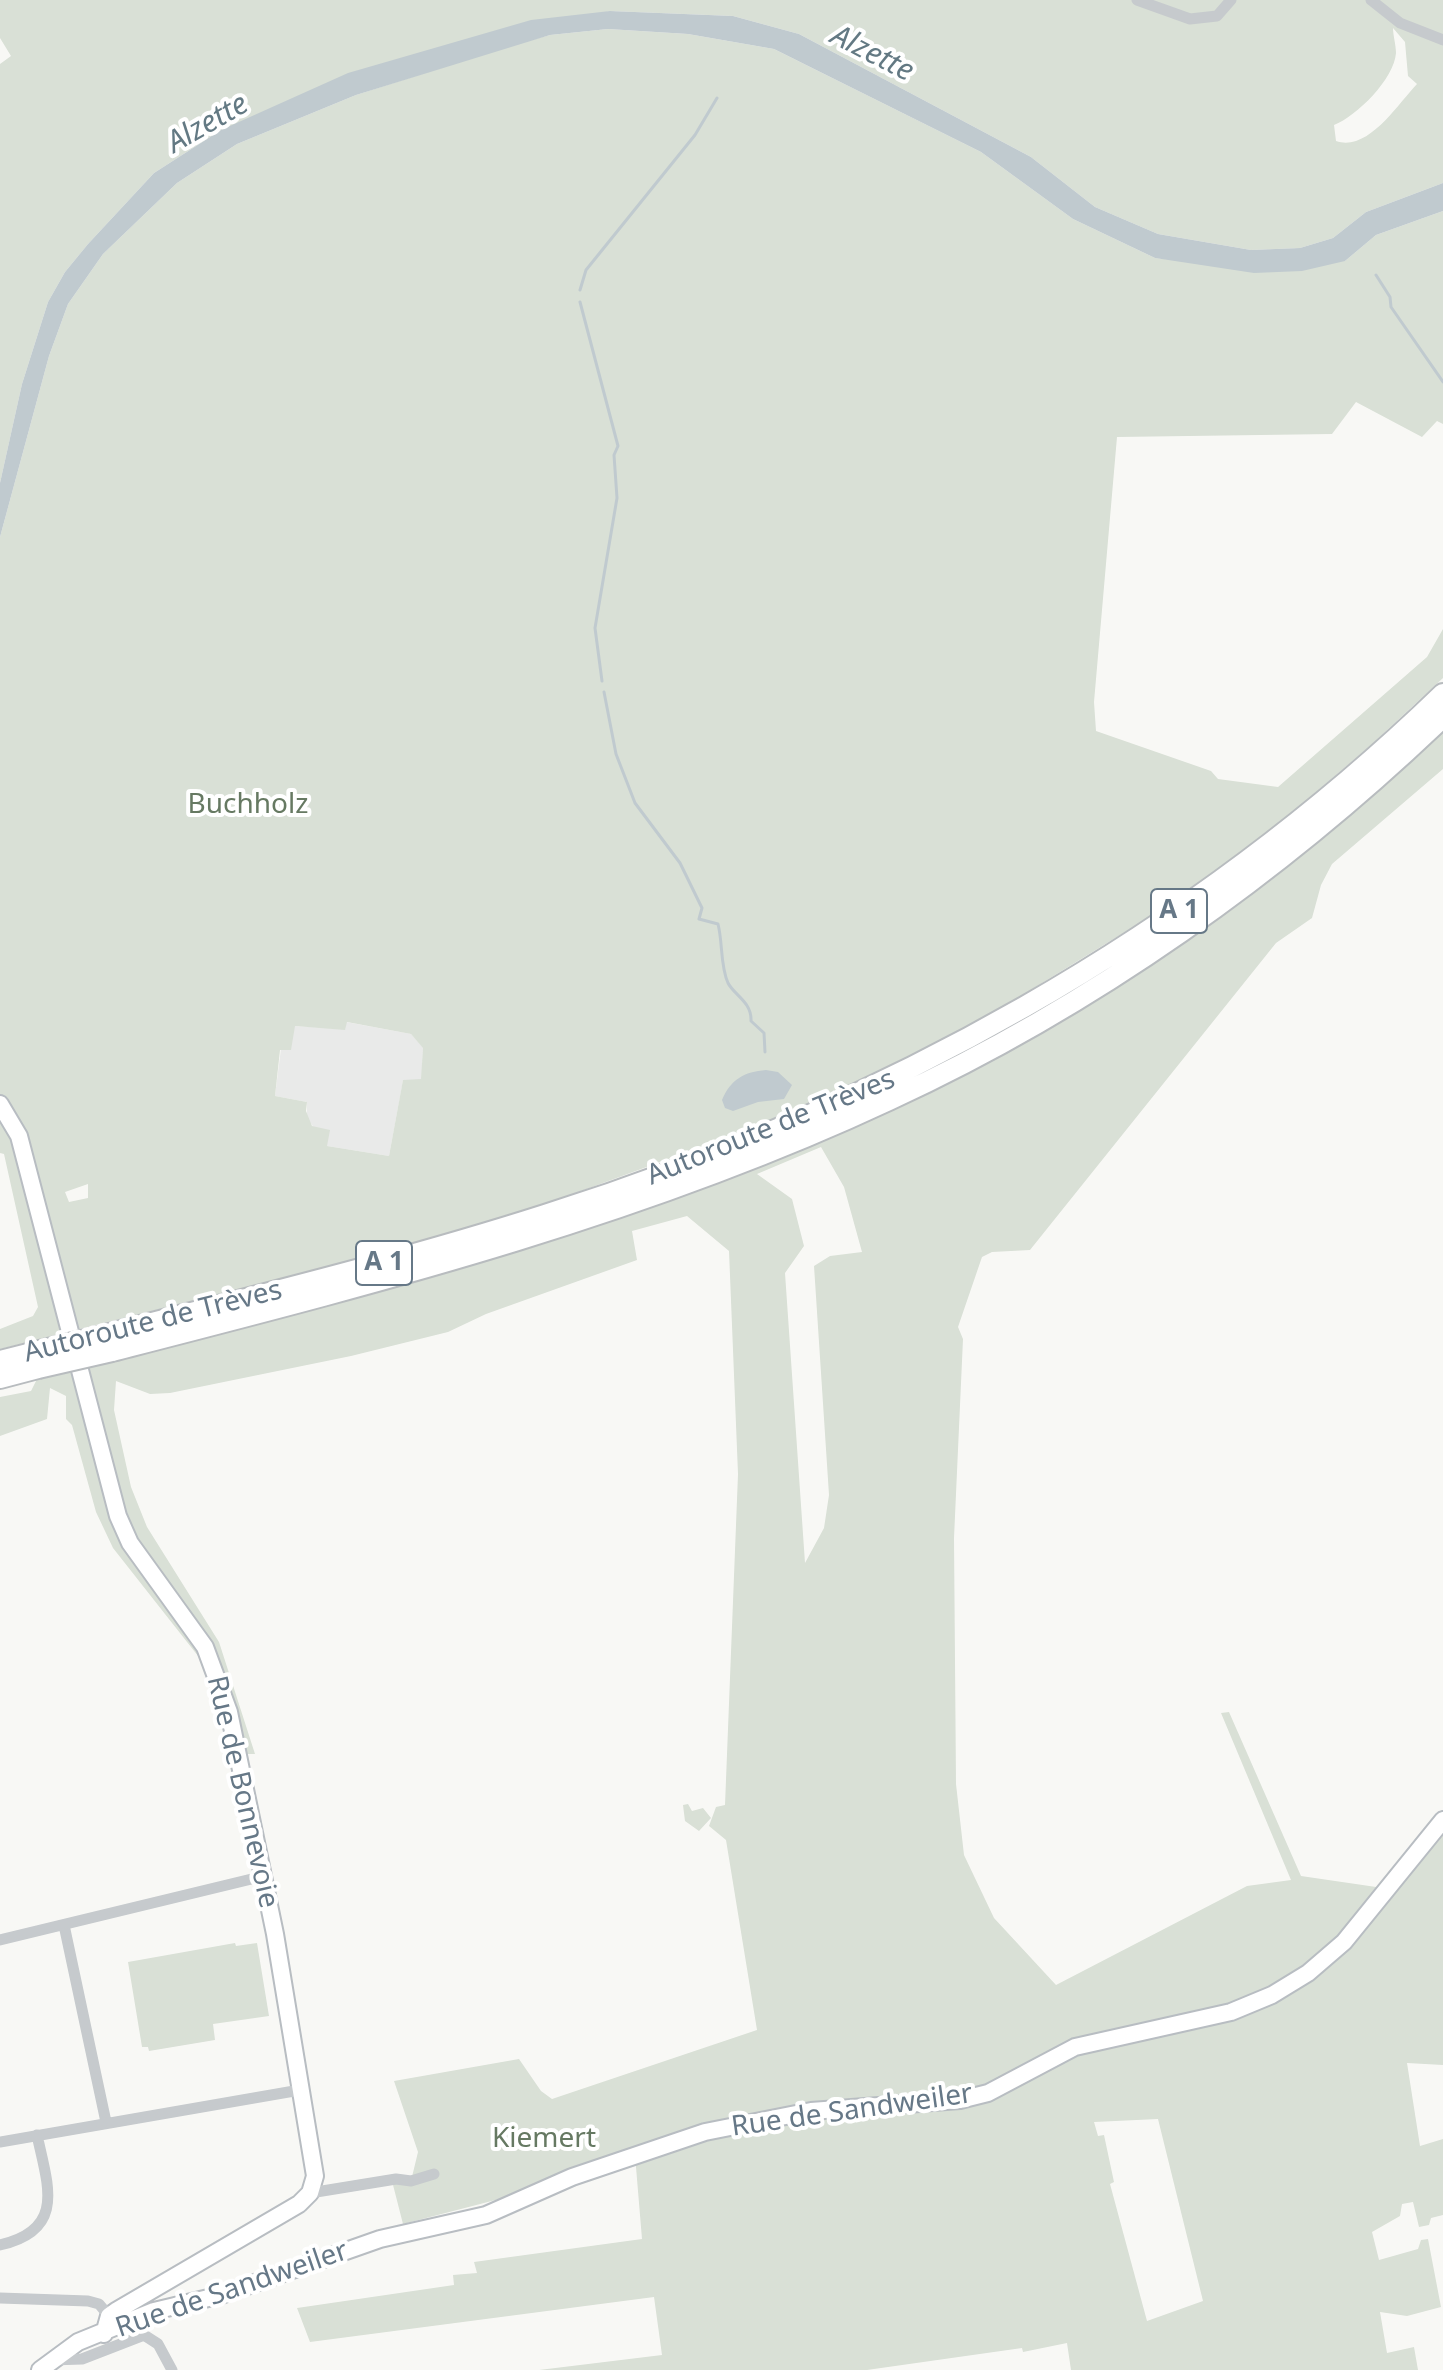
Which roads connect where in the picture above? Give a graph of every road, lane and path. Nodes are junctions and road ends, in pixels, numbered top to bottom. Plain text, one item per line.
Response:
1 (1137, 0) edge
2 (1231, 0) edge
3 (1371, 0) edge
4 (1443, 40) edge
5 (1443, 694) edge
6 (1443, 717) edge
7 (887, 1092) junction
8 (0, 1104) edge
9 (39, 1360) junction
10 (0, 1361) edge
11 (0, 1378) edge
12 (1443, 1820) edge
13 (264, 1876) junction
14 (64, 1925) junction
15 (0, 1940) edge
16 (300, 2090) junction
17 (106, 2122) junction
18 (37, 2135) junction
19 (0, 2142) edge
20 (434, 2174) dead end
21 (310, 2193) junction
22 (0, 2245) edge
23 (0, 2298) edge
24 (109, 2316) junction
25 (104, 2334) junction
26 (45, 2365) edge
27 (172, 2370) edge

1 - 2 street
3 - 4 street
5 - 7 highway, Autoroute de Trèves / A 1
6 - 7 highway, Autoroute de Trèves / A 1
7 - 9 highway, Autoroute de Trèves / A 1, bridge
8 - 13 main road, Rue de Bonnevoie
9 - 10 highway, Autoroute de Trèves / A 1
9 - 11 highway, Autoroute de Trèves / A 1
12 - 25 main road, Rue de Sandweiler
13 - 14 street
13 - 16 main road, Rue de Bonnevoie
14 - 15 street
14 - 17 street
16 - 17 street
16 - 21 main road, Rue de Bonnevoie
17 - 18 street
18 - 19 street
18 - 22 street
20 - 21 street
21 - 24 main road
23 - 24 street
24 - 25 main road
25 - 26 main road
26 - 27 street

